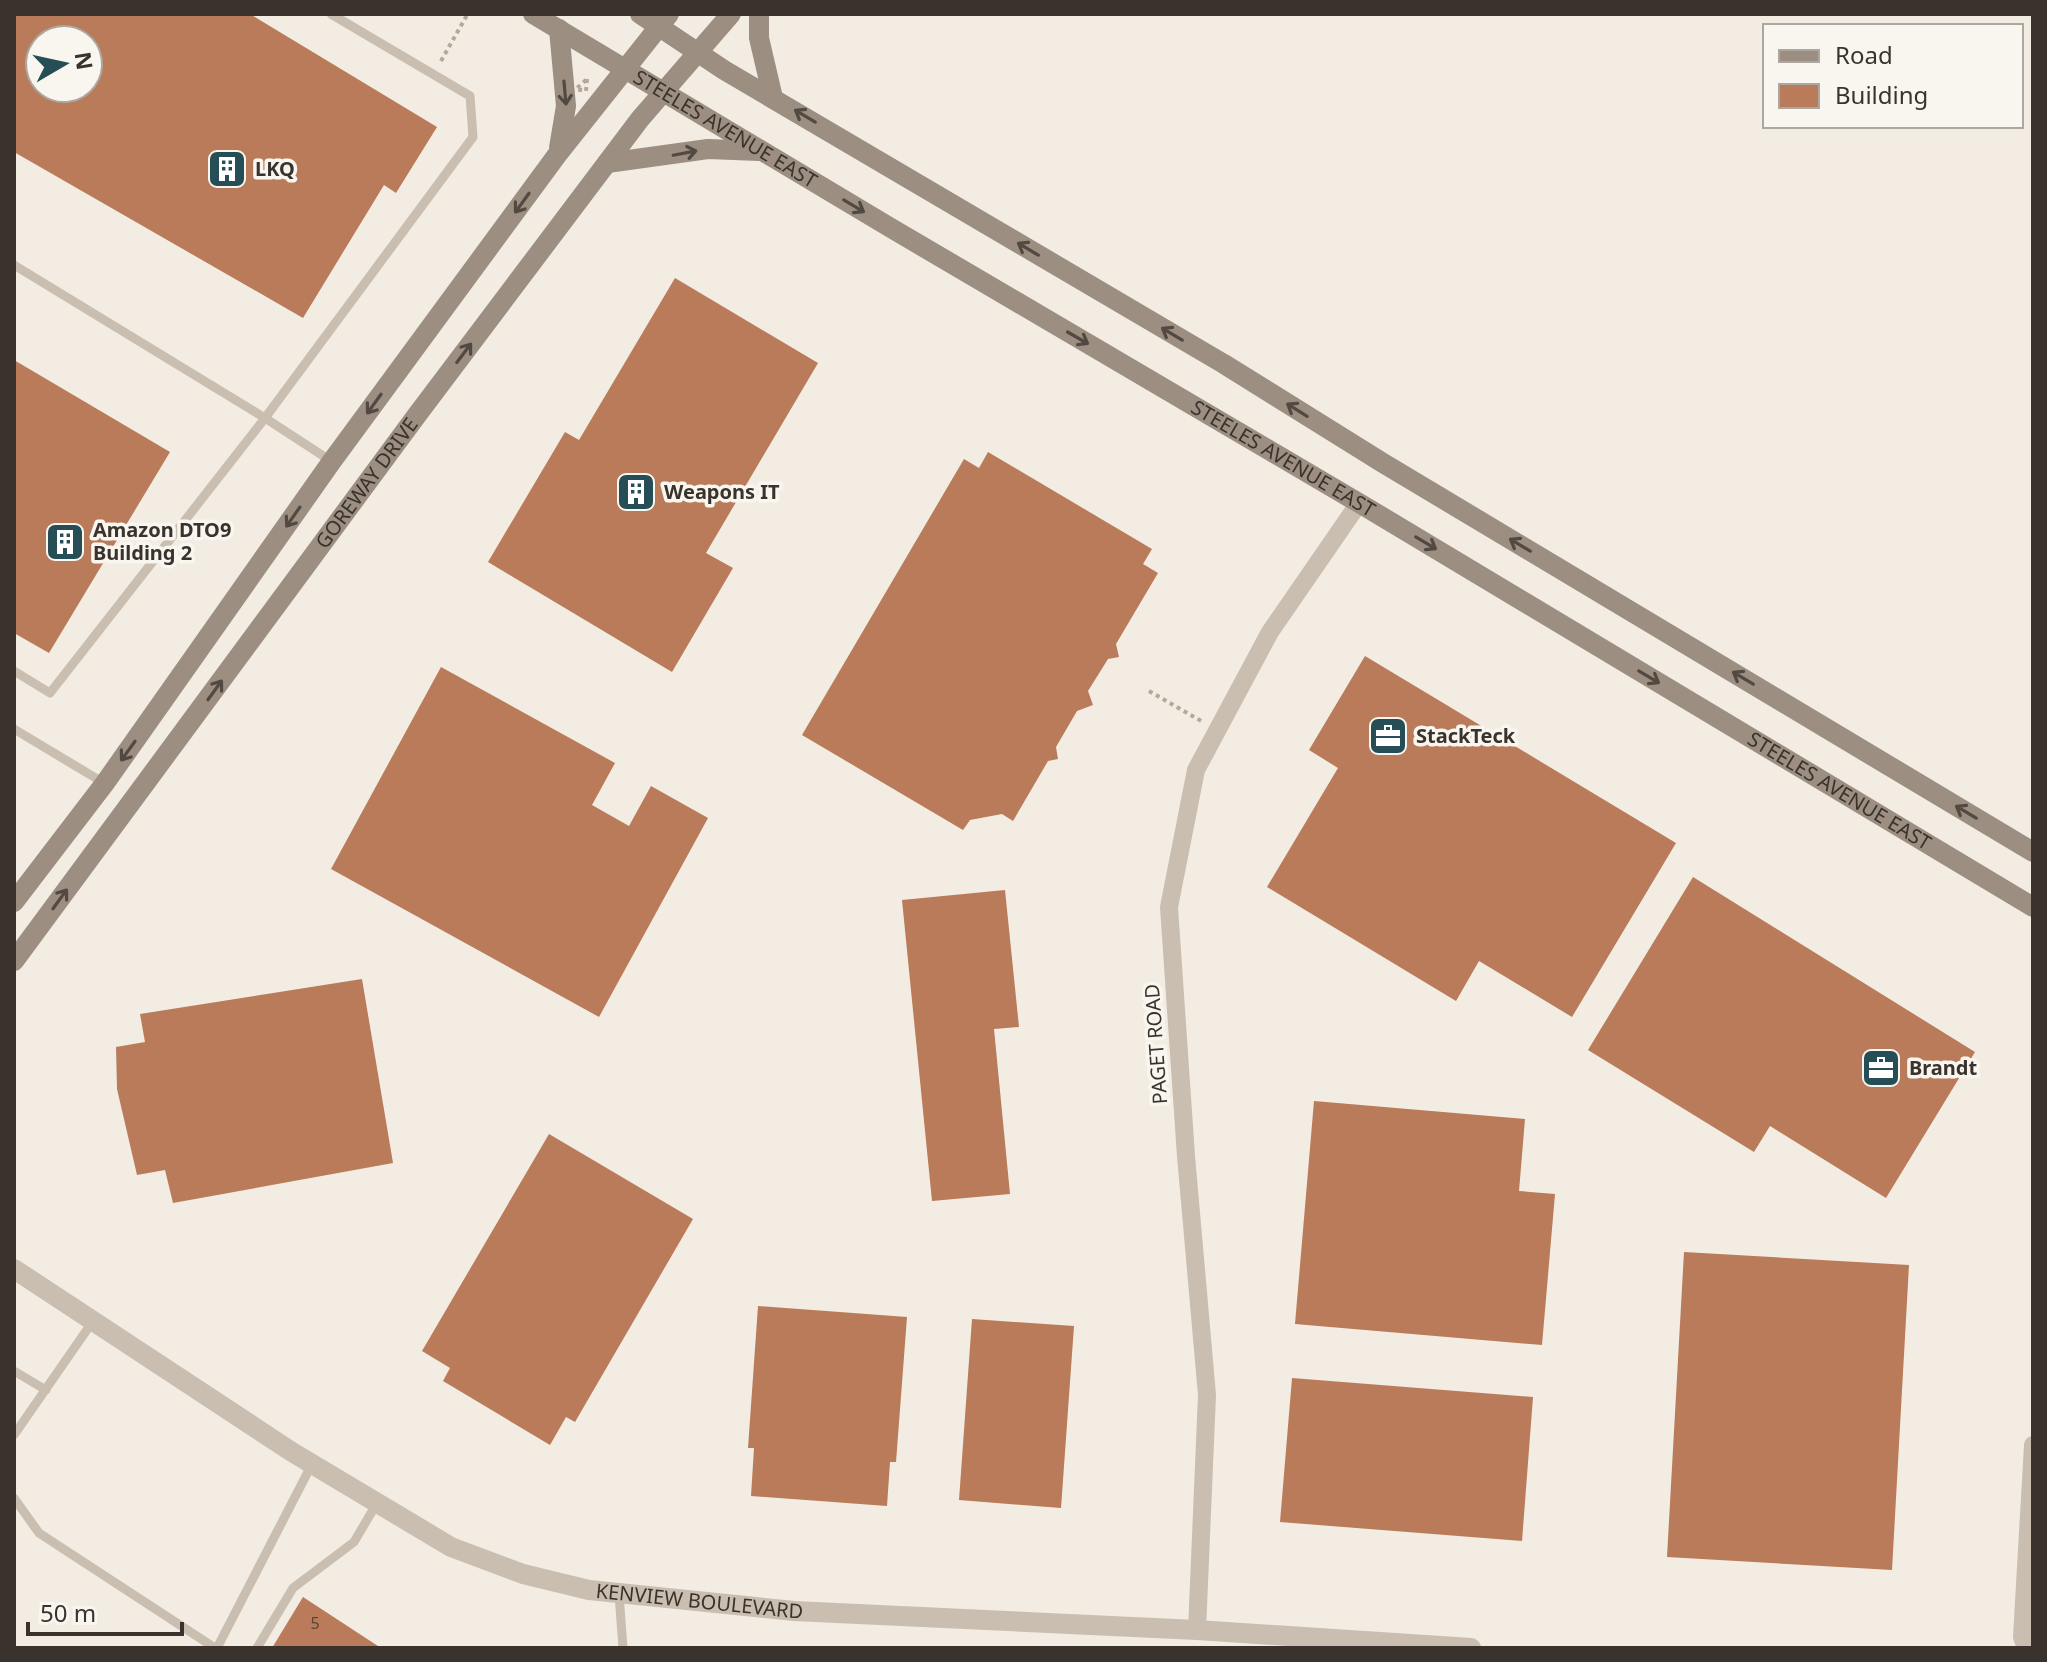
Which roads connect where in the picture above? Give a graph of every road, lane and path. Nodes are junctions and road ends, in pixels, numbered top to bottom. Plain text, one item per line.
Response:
1 (331, 14) edge
2 (533, 14) edge
3 (640, 14) edge
4 (731, 14) edge
5 (759, 14) edge
6 (467, 15) edge
7 (664, 20) edge
8 (559, 29) junction
9 (699, 53) junction
10 (625, 67) junction
11 (434, 74) junction
12 (665, 91) junction
13 (773, 98) junction
14 (763, 151) junction
15 (557, 155) junction
16 (607, 163) junction
17 (14, 265) edge
18 (265, 418) junction
19 (332, 461) junction
20 (1359, 503) junction
21 (14, 671) edge
22 (1149, 691) dead end
23 (14, 729) edge
24 (1217, 731) junction
25 (105, 783) junction
26 (2033, 852) edge
27 (14, 902) edge
28 (2033, 907) edge
29 (14, 961) edge
30 (14, 1269) edge
31 (93, 1321) junction
32 (14, 1371) edge
33 (46, 1390) junction
34 (14, 1435) edge
35 (2033, 1445) edge
36 (312, 1464) junction
37 (14, 1498) edge
38 (377, 1503) junction
39 (619, 1594) junction
40 (1197, 1630) junction
41 (216, 1648) edge
42 (257, 1648) edge
43 (623, 1648) edge
44 (1471, 1648) edge
45 (2026, 1648) edge

1 - 11 lane
2 - 8 main road, STEELES AVENUE EAST
3 - 7 main road
4 - 9 main road, GOREWAY DRIVE
5 - 13 main road
6 - 11 path
7 - 9 main road
7 - 10 main road, GOREWAY DRIVE
8 - 10 main road, STEELES AVENUE EAST
8 -> 15 main road
9 - 12 main road, GOREWAY DRIVE
9 - 13 main road
10 - 12 main road, STEELES AVENUE EAST
10 - 15 main road, GOREWAY DRIVE
11 - 18 lane
12 - 14 main road, STEELES AVENUE EAST
12 - 16 main road, GOREWAY DRIVE
26 -> 13 main road
16 -> 14 main road
14 -> 20 main road, STEELES AVENUE EAST
15 -> 19 main road, GOREWAY DRIVE
29 -> 16 main road, GOREWAY DRIVE
17 - 18 lane
18 - 19 lane
18 - 21 lane
19 -> 25 main road, GOREWAY DRIVE
20 - 24 street, PAGET ROAD
20 -> 28 main road, STEELES AVENUE EAST
22 - 24 path
23 - 25 lane
24 - 40 street, PAGET ROAD
25 - 27 main road, GOREWAY DRIVE
30 - 31 street, KENVIEW BOULEVARD
31 - 33 lane
31 - 36 street, KENVIEW BOULEVARD
32 - 33 lane
33 - 34 lane
35 - 45 street
36 - 38 street, KENVIEW BOULEVARD
36 - 41 lane
37 - 41 lane
38 - 39 street, KENVIEW BOULEVARD
38 - 42 lane
39 - 40 street, KENVIEW BOULEVARD
39 - 43 lane
40 - 44 street, KENVIEW BOULEVARD

